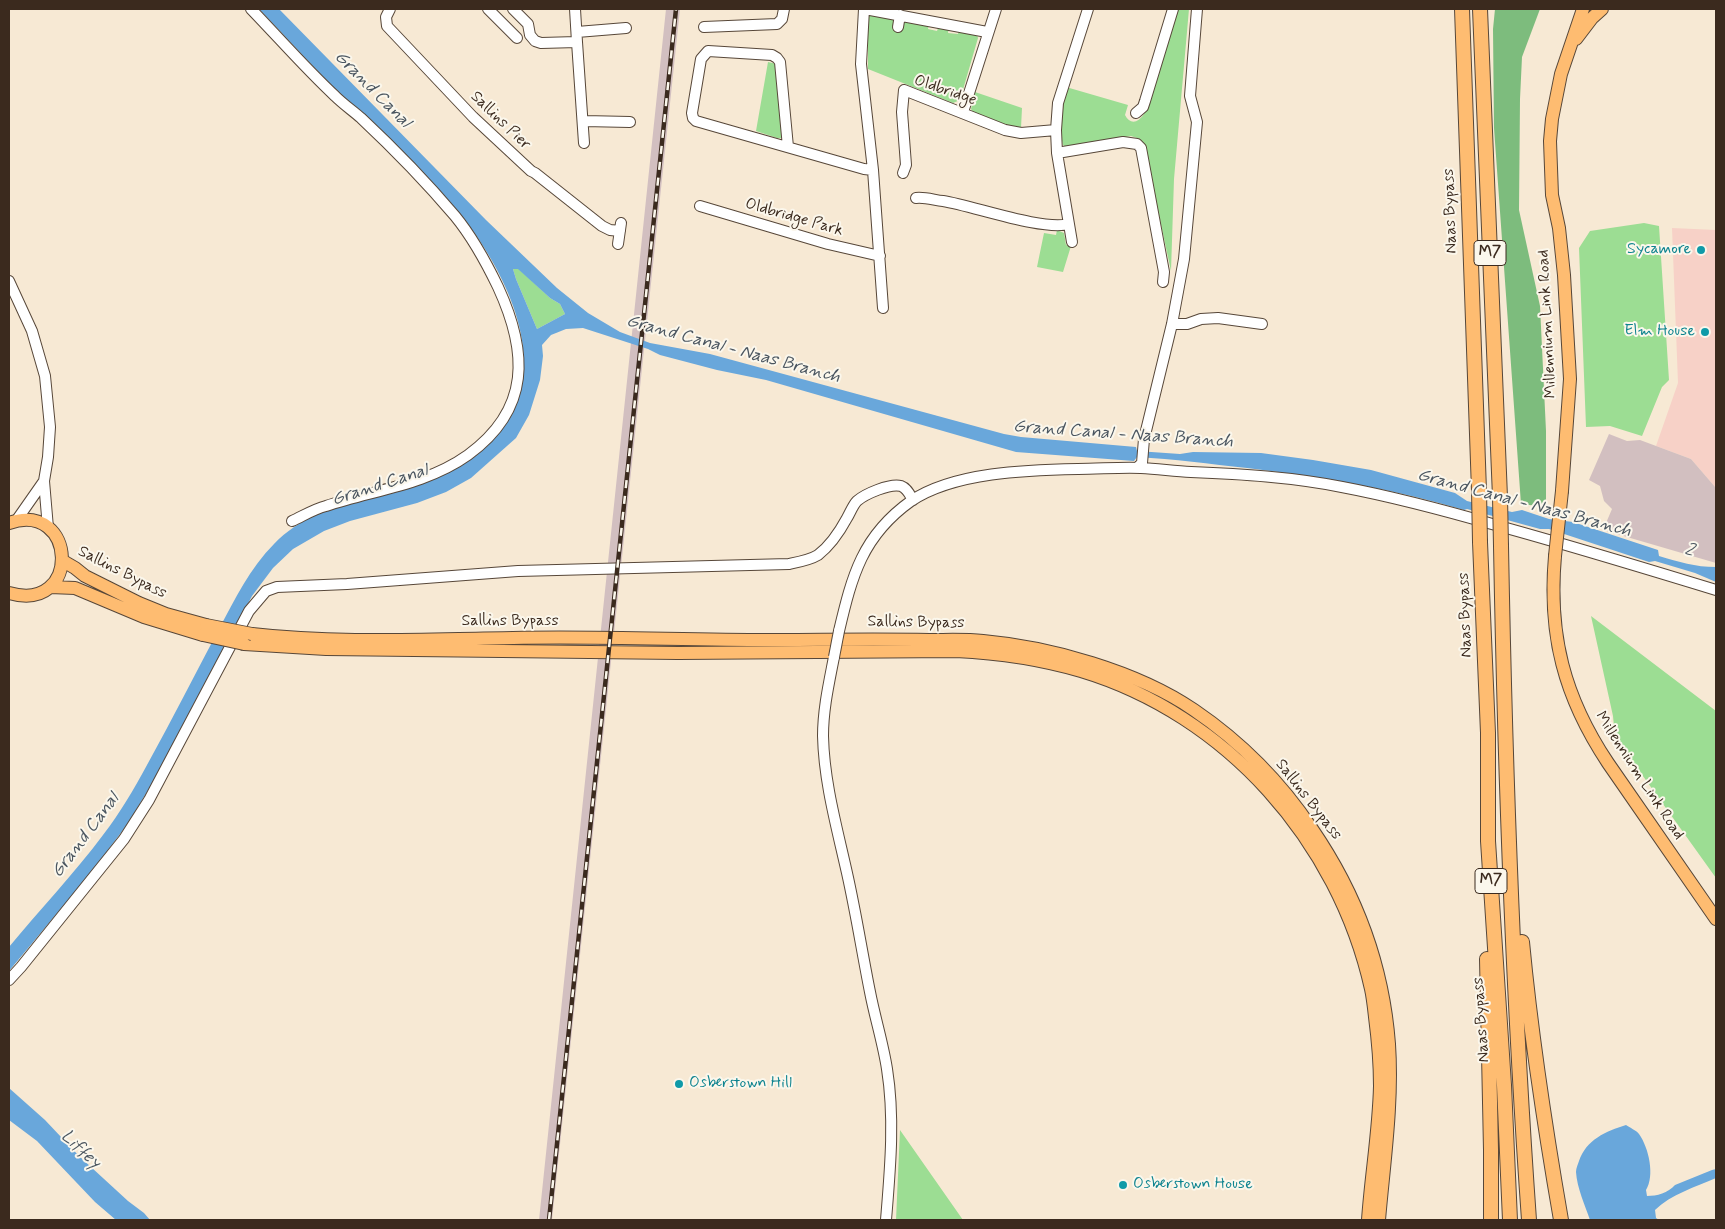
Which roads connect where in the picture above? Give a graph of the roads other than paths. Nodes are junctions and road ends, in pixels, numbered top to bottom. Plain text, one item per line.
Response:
1 (251, 9) edge
2 (390, 9) edge
3 (488, 9) edge
4 (512, 9) edge
5 (575, 9) edge
6 (784, 9) edge
7 (864, 9) edge
8 (996, 9) edge
9 (1088, 9) edge
10 (1173, 9) edge
11 (1197, 9) edge
12 (1462, 9) edge
13 (1480, 9) edge
14 (1583, 9) edge
15 (1602, 9) edge
16 (900, 15) junction
17 (500, 21) junction
18 (704, 27) dead end
19 (898, 27) dead end
20 (626, 28) dead end
21 (987, 32) junction
22 (577, 37) junction
23 (518, 38) dead end
24 (1572, 45) junction
25 (894, 86) dead end
26 (904, 90) junction
27 (962, 112) junction
28 (1136, 113) dead end
29 (584, 121) junction
30 (630, 122) dead end
31 (1056, 130) junction
32 (584, 143) dead end
33 (788, 147) junction
34 (1057, 154) junction
35 (873, 170) junction
36 (903, 173) dead end
37 (916, 198) dead end
38 (700, 206) dead end
39 (1069, 224) junction
40 (1072, 242) dead end
41 (618, 244) dead end
42 (880, 256) junction
43 (9, 281) edge
44 (1163, 282) dead end
45 (883, 308) dead end
46 (1172, 324) junction
47 (1262, 324) dead end
48 (1140, 465) junction
49 (44, 482) junction
50 (913, 500) junction
51 (292, 521) dead end
52 (12, 522) edge
53 (48, 528) junction
54 (63, 561) junction
55 (50, 587) junction
56 (1716, 590) edge
57 (9, 593) edge
58 (205, 630) junction
59 (248, 639) junction
60 (1488, 733) junction
61 (1505, 735) junction
62 (1716, 919) edge
63 (9, 980) edge
64 (886, 1220) edge
65 (1368, 1220) edge
66 (1379, 1220) edge
67 (1491, 1220) edge
68 (1510, 1220) edge
69 (1529, 1220) edge
70 (1561, 1220) edge

1 - 51 street
2 - 41 street, Sallins Pier
3 - 17 street
4 - 17 street
4 - 22 street
5 - 22 street
6 - 18 street
7 - 16 street
7 - 35 street
8 - 21 street
9 - 31 street
10 - 28 street
11 - 46 street
12 - 60 highway, Naas Bypass / M7, bridge
13 - 61 highway, Naas Bypass / M7, bridge
14 - 24 main road, Millennium Link Road
15 - 24 main road, Millennium Link Road
16 - 19 street
16 - 21 street
17 - 23 street
20 - 22 street
21 - 27 street
22 - 29 street
24 - 62 main road, Millennium Link Road, bridge
25 - 26 street
26 - 27 street, Oldbridge
26 - 36 street, Oldbridge
27 - 31 street, Oldbridge
29 - 30 street
29 - 32 street
31 - 34 street
33 - 33 street
33 - 35 street
34 - 39 street
34 - 44 street
35 - 42 street
37 - 39 street
38 - 42 street, Oldbridge Park
39 - 40 street
42 - 45 street
43 - 49 street
46 - 47 street
46 - 48 street
48 - 50 street
48 - 56 street
49 - 52 street
49 - 53 street
50 - 63 street
50 - 64 street, bridge
52 - 53 main road
53 - 54 main road
54 - 55 main road
54 - 58 main road, Sallins Bypass
55 - 57 main road
55 - 58 main road, Sallins Bypass
58 - 59 main road, Sallins Bypass, bridge
59 - 65 main road, Sallins Bypass
59 - 66 main road, Sallins Bypass
60 - 67 highway, M7
60 - 68 highway, Naas Bypass / M7
61 - 69 highway, Naas Bypass / M7
61 - 70 highway, M7

